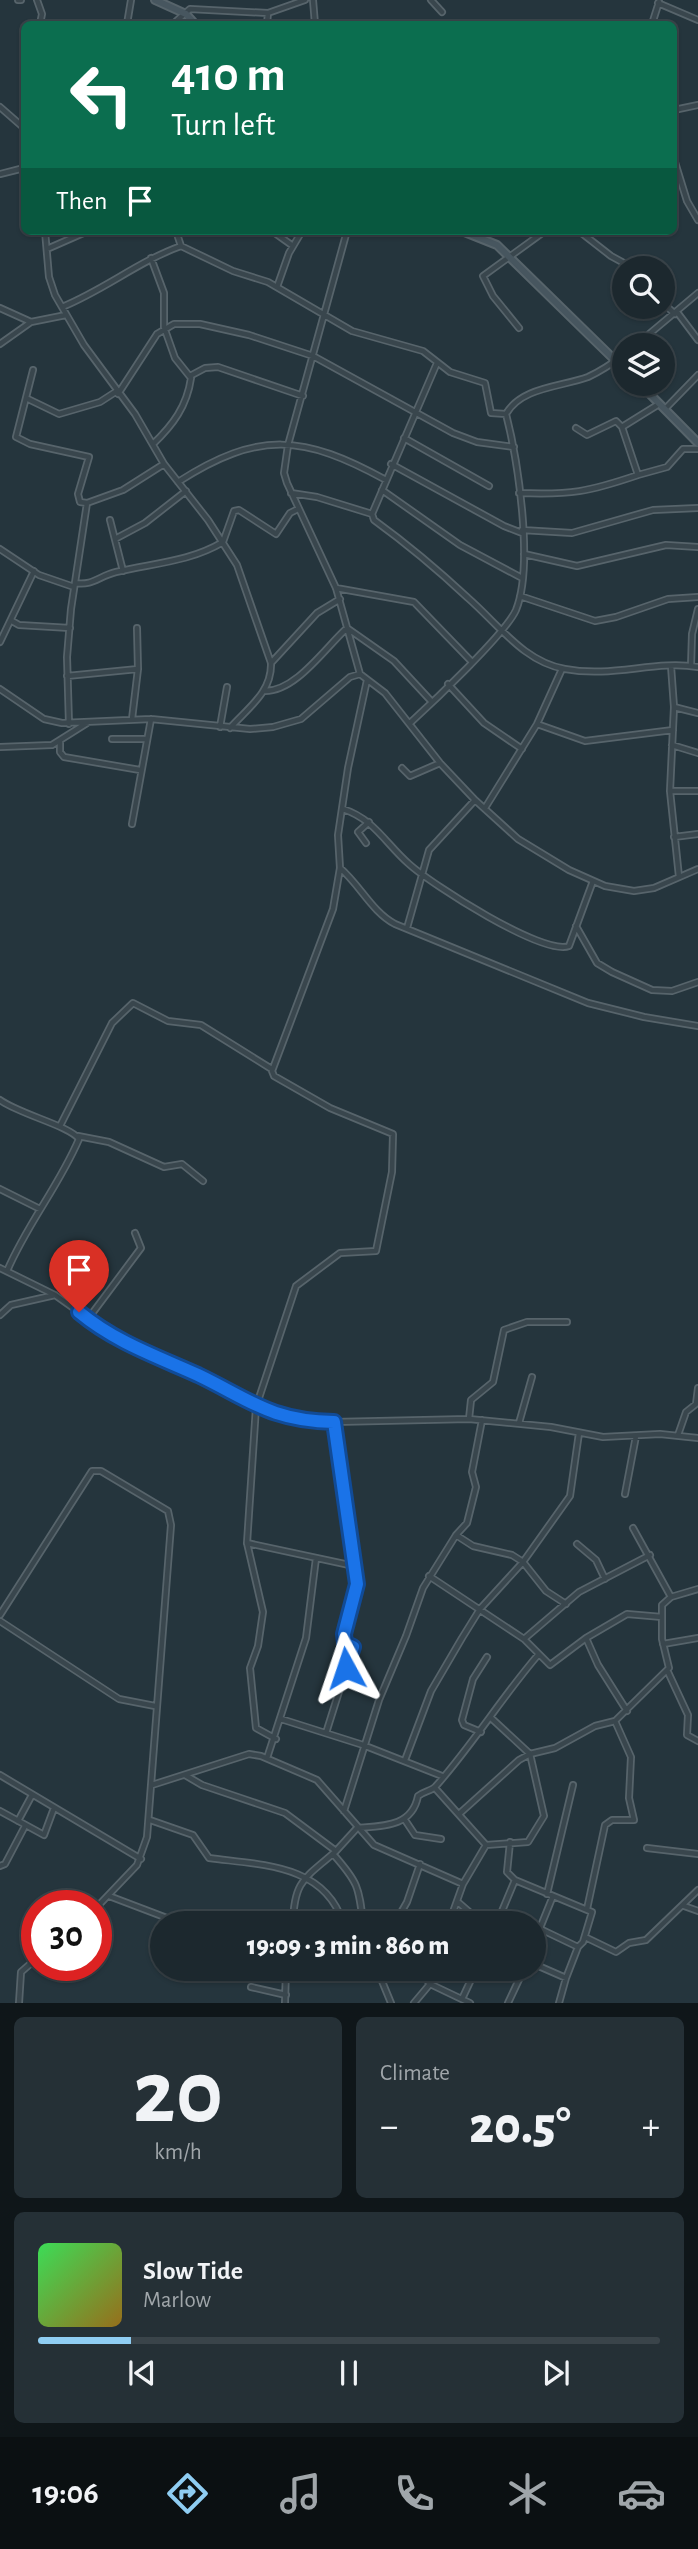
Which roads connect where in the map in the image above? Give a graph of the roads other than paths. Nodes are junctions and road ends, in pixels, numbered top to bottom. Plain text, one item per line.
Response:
1 (37, 0) edge
2 (131, 0) edge
3 (155, 0) edge
4 (189, 0) edge
5 (305, 0) edge
6 (313, 0) edge
7 (431, 0) edge
8 (659, 1) edge
9 (296, 2) edge
10 (188, 11) junction
11 (442, 12) dead end
12 (268, 13) junction
13 (698, 20) edge
14 (40, 21) edge
15 (128, 21) edge
16 (176, 21) edge
17 (193, 21) edge
18 (267, 21) edge
19 (315, 21) edge
20 (653, 21) edge
21 (698, 105) edge
22 (0, 107) edge
23 (677, 109) edge
24 (21, 125) edge
25 (21, 169) edge
26 (677, 169) edge
27 (0, 174) edge
28 (698, 220) edge
29 (45, 235) edge
30 (79, 235) edge
31 (177, 235) edge
32 (278, 235) edge
33 (300, 235) edge
34 (346, 235) edge
35 (473, 235) edge
36 (540, 235) edge
37 (584, 235) edge
38 (181, 246) junction
39 (293, 246) junction
40 (47, 249) junction
41 (612, 257) edge
42 (151, 258) junction
43 (510, 258) junction
44 (277, 287) junction
45 (698, 293) edge
46 (62, 307) junction
47 (0, 308) edge
48 (676, 313) junction
49 (66, 315) junction
50 (323, 315) junction
51 (32, 322) junction
52 (164, 327) junction
53 (519, 328) dead end
54 (651, 333) edge
55 (698, 340) edge
56 (0, 344) edge
57 (313, 356) junction
58 (612, 357) edge
59 (437, 363) junction
60 (612, 363) edge
61 (33, 370) dead end
62 (698, 375) edge
63 (190, 376) junction
64 (118, 393) junction
65 (303, 396) junction
66 (652, 396) edge
67 (28, 398) junction
68 (662, 406) junction
69 (414, 413) junction
70 (506, 414) junction
71 (622, 427) junction
72 (576, 428) dead end
73 (404, 438) junction
74 (698, 443) edge
75 (153, 444) junction
76 (288, 444) junction
77 (514, 447) junction
78 (698, 449) edge
79 (164, 464) junction
80 (391, 464) junction
81 (638, 475) junction
82 (386, 480) junction
83 (178, 482) junction
84 (489, 486) dead end
85 (382, 490) junction
86 (186, 491) junction
87 (291, 493) junction
88 (519, 493) junction
89 (87, 503) junction
90 (698, 508) edge
91 (298, 509) junction
92 (372, 514) junction
93 (110, 520) dead end
94 (522, 531) junction
95 (115, 539) junction
96 (223, 542) junction
97 (698, 547) edge
98 (0, 550) edge
99 (524, 554) junction
100 (34, 571) junction
101 (123, 571) junction
102 (522, 578) junction
103 (74, 585) junction
104 (336, 588) junction
105 (520, 596) junction
106 (698, 597) edge
107 (340, 599) junction
108 (698, 609) edge
109 (12, 621) junction
110 (70, 628) junction
111 (137, 628) dead end
112 (347, 628) junction
113 (500, 631) junction
114 (0, 642) edge
115 (471, 661) junction
116 (271, 663) junction
117 (671, 666) junction
118 (691, 666) junction
119 (698, 667) edge
120 (138, 669) junction
121 (562, 669) junction
122 (360, 674) junction
123 (67, 676) junction
124 (367, 680) junction
125 (448, 684) junction
126 (227, 687) dead end
127 (0, 689) edge
128 (265, 691) junction
129 (432, 702) junction
130 (674, 707) junction
131 (698, 713) edge
132 (132, 719) junction
133 (151, 719) junction
134 (69, 723) junction
135 (88, 723) junction
136 (410, 723) junction
137 (537, 724) junction
138 (220, 727) junction
139 (230, 728) junction
140 (673, 730) junction
141 (112, 739) dead end
142 (146, 739) junction
143 (60, 740) junction
144 (672, 745) junction
145 (0, 747) edge
146 (522, 749) junction
147 (698, 753) edge
148 (440, 763) junction
149 (402, 768) dead end
150 (140, 770) junction
151 (670, 791) junction
152 (698, 791) edge
153 (475, 800) junction
154 (485, 808) junction
155 (343, 809) junction
156 (369, 822) junction
157 (132, 824) dead end
158 (698, 834) edge
159 (674, 837) junction
160 (366, 843) dead end
161 (340, 868) junction
162 (698, 869) edge
163 (423, 874) junction
164 (679, 877) junction
165 (593, 881) junction
166 (576, 926) junction
167 (407, 928) junction
168 (698, 982) edge
169 (698, 1026) edge
170 (270, 1068) dead end
171 (0, 1100) edge
172 (60, 1126) junction
173 (78, 1136) junction
174 (204, 1181) dead end
175 (0, 1189) edge
176 (40, 1209) junction
177 (135, 1233) dead end
178 (0, 1268) edge
179 (7, 1270) junction
180 (55, 1295) junction
181 (0, 1315) edge
182 (88, 1320) junction
183 (567, 1322) dead end
184 (532, 1377) dead end
185 (698, 1388) edge
186 (256, 1408) junction
187 (469, 1419) junction
188 (482, 1420) junction
189 (334, 1422) junction
190 (519, 1423) junction
191 (579, 1433) junction
192 (636, 1436) junction
193 (678, 1436) junction
194 (698, 1438) edge
195 (625, 1494) dead end
196 (633, 1528) dead end
197 (456, 1535) junction
198 (247, 1543) junction
199 (577, 1544) dead end
200 (650, 1555) junction
201 (316, 1558) junction
202 (523, 1562) junction
203 (355, 1566) junction
204 (429, 1576) junction
205 (605, 1579) junction
206 (698, 1589) edge
207 (671, 1597) junction
208 (566, 1604) junction
209 (481, 1609) junction
210 (0, 1615) edge
211 (662, 1618) junction
212 (0, 1621) edge
213 (586, 1638) junction
214 (698, 1638) edge
215 (524, 1639) junction
216 (663, 1644) junction
217 (538, 1656) junction
218 (487, 1657) dead end
219 (668, 1672) junction
220 (155, 1706) junction
221 (627, 1711) junction
222 (490, 1717) junction
223 (281, 1719) junction
224 (615, 1721) junction
225 (481, 1732) junction
226 (326, 1733) junction
227 (276, 1739) junction
228 (698, 1741) edge
229 (363, 1745) junction
230 (530, 1754) junction
231 (267, 1759) junction
232 (405, 1760) junction
233 (0, 1775) edge
234 (185, 1775) junction
235 (442, 1776) junction
236 (152, 1785) junction
237 (573, 1786) dead end
238 (435, 1788) junction
239 (32, 1795) junction
240 (54, 1808) junction
241 (0, 1811) edge
242 (344, 1811) junction
243 (459, 1814) junction
244 (150, 1820) junction
245 (405, 1820) junction
246 (18, 1821) junction
247 (25, 1826) junction
248 (357, 1828) junction
249 (441, 1839) dead end
250 (510, 1842) junction
251 (486, 1845) junction
252 (647, 1848) dead end
253 (335, 1852) junction
254 (698, 1854) edge
255 (141, 1859) junction
256 (420, 1864) junction
257 (0, 1866) edge
258 (305, 1876) junction
259 (515, 1880) junction
260 (463, 1884) junction
261 (698, 1890) edge
262 (112, 1892) edge
263 (550, 1895) junction
264 (112, 1897) edge
265 (459, 1902) junction
266 (684, 1906) junction
267 (587, 1909) junction
268 (293, 1911) edge
269 (337, 1911) edge
270 (363, 1911) edge
271 (402, 1911) edge
272 (455, 1911) edge
273 (469, 1911) edge
274 (503, 1911) edge
275 (544, 1911) edge
276 (698, 1911) edge
277 (150, 1912) edge
278 (546, 1931) edge
279 (585, 1937) junction
280 (578, 1947) junction
281 (546, 1969) edge
282 (21, 1972) edge
283 (566, 1978) junction
284 (286, 1981) edge
285 (382, 1981) edge
286 (427, 1981) edge
287 (470, 1981) edge
288 (518, 1981) edge
289 (430, 1984) junction
290 (251, 1987) dead end
291 (286, 1995) junction
292 (462, 1999) junction
293 (19, 2003) edge
294 (285, 2003) edge
295 (391, 2003) edge
296 (414, 2003) edge
297 (470, 2003) edge
298 (508, 2003) edge
299 (559, 2003) edge

1 - 14 street
2 - 15 street
3 - 10 street
4 - 10 street
5 - 9 street
6 - 19 street
7 - 11 street
8 - 13 street
8 - 20 street
9 - 12 street
10 - 12 street
10 - 16 street
10 - 17 street
12 - 18 street
21 - 23 street
22 - 24 street
25 - 27 street
26 - 28 street
29 - 40 street
30 - 40 street
31 - 38 street
32 - 39 street
33 - 39 street
34 - 50 street
35 - 43 street
36 - 43 street
37 - 41 street
38 - 42 street
38 - 44 street
39 - 44 street
40 - 46 street
42 - 46 street
42 - 52 street
43 - 53 street
43 - 58 street
44 - 50 street
45 - 48 street
46 - 49 street
47 - 51 street
48 - 54 street
48 - 55 street
49 - 51 street
49 - 64 street
50 - 57 street
50 - 59 street
51 - 56 street
52 - 57 street
52 - 63 street
52 - 64 street
57 - 65 street
57 - 69 street
59 - 69 street
59 - 70 street
60 - 70 street
61 - 67 street
62 - 68 street
63 - 65 street
63 - 75 street
64 - 67 street
64 - 75 street
65 - 76 street
66 - 68 street
67 - 89 street
68 - 71 street
68 - 74 street
69 - 73 street
69 - 77 street
70 - 77 street
71 - 72 street
71 - 81 street
73 - 80 street
73 - 84 street
75 - 79 street
76 - 82 street
76 - 83 street
76 - 87 street
77 - 88 street
78 - 81 street
79 - 83 street
79 - 89 street
80 - 82 street
80 - 94 street
81 - 88 street
82 - 85 street
83 - 86 street
85 - 92 street
85 - 102 street
86 - 95 street
86 - 96 street
87 - 91 street
87 - 92 street
88 - 94 street
89 - 103 street
90 - 94 street
91 - 96 street
91 - 104 street
92 - 113 street
93 - 95 street
94 - 99 street
95 - 101 street
96 - 101 street
96 - 116 street
97 - 99 street
98 - 100 street
99 - 102 street
100 - 103 street
100 - 109 street
101 - 103 street
102 - 105 street
103 - 110 street
104 - 107 street
104 - 115 street
105 - 106 street
105 - 113 street
107 - 112 street
107 - 116 street
108 - 118 street
109 - 110 street
109 - 114 street
110 - 123 street
111 - 120 street
112 - 122 street
112 - 128 street
112 - 129 street
113 - 115 street
113 - 121 street
115 - 125 street
116 - 128 street
117 - 118 street
117 - 121 street
117 - 130 street
118 - 119 street
120 - 123 street
120 - 132 street
121 - 137 street
122 - 124 street
122 - 139 street
123 - 134 street
124 - 136 street
124 - 155 street
125 - 129 street
125 - 146 street
126 - 138 street
127 - 134 street
128 - 139 street
129 - 136 street
130 - 131 street
130 - 140 street
132 - 133 street
132 - 135 street
133 - 138 street
133 - 142 street
134 - 135 street
135 - 143 street
136 - 148 street
137 - 140 street
137 - 146 street
138 - 139 street
140 - 144 street
141 - 142 street
142 - 150 street
143 - 145 street
143 - 150 street
144 - 147 street
144 - 151 street
146 - 154 street
148 - 149 street
148 - 153 street
150 - 157 street
151 - 152 street
151 - 159 street
153 - 154 street
153 - 163 street
154 - 165 street
155 - 156 street
155 - 161 street
156 - 160 street
156 - 163 street
158 - 159 street
159 - 164 street
161 - 167 street
161 - 186 street
162 - 164 street
163 - 166 street
163 - 167 street
164 - 165 street
165 - 166 street
166 - 168 street
167 - 169 street
170 - 172 street
171 - 172 street
172 - 173 street
173 - 174 street
173 - 176 street
175 - 176 street
176 - 179 street
177 - 182 street
178 - 179 street
179 - 180 street
180 - 181 street
180 - 182 street
182 - 186 street
183 - 187 street
184 - 190 street
185 - 193 street
186 - 189 street
186 - 198 street
187 - 188 street
187 - 189 street
188 - 190 street
188 - 197 street
189 - 203 street
190 - 191 street
191 - 192 street
191 - 202 street
192 - 193 street
192 - 195 street
193 - 194 street
196 - 200 street
197 - 202 street
197 - 204 street
198 - 201 street
198 - 227 street
199 - 205 street
200 - 205 street
200 - 207 street
201 - 203 street
201 - 223 street
202 - 208 street
202 - 209 street
203 - 226 street
204 - 209 street
204 - 229 street
205 - 208 street
206 - 207 street
207 - 211 street
208 - 215 street
209 - 215 street
209 - 232 street
210 - 220 street
211 - 213 street
211 - 216 street
212 - 220 street
213 - 217 street
213 - 221 street
214 - 216 street
215 - 217 street
216 - 219 street
217 - 222 street
218 - 225 street
219 - 221 street
219 - 228 street
220 - 236 street
221 - 224 street
222 - 225 street
222 - 230 street
223 - 226 street
223 - 227 street
224 - 230 street
224 - 267 street
225 - 235 street
226 - 229 street
227 - 231 street
229 - 232 street
229 - 242 street
230 - 243 street
230 - 250 street
231 - 234 street
231 - 242 street
232 - 235 street
233 - 239 street
234 - 236 street
234 - 253 street
235 - 238 street
236 - 244 street
237 - 263 street
238 - 243 street
238 - 245 street
239 - 240 street
239 - 246 street
240 - 247 street
240 - 255 street
241 - 246 street
242 - 248 street
243 - 251 street
244 - 255 street
244 - 258 street
245 - 248 street
245 - 249 street
246 - 247 street
247 - 257 street
248 - 253 street
248 - 256 street
250 - 251 street
250 - 259 street
251 - 260 street
252 - 254 street
253 - 258 street
253 - 270 street
255 - 262 street
256 - 260 street
256 - 271 street
258 - 268 street
258 - 269 street
259 - 263 street
259 - 274 street
260 - 265 street
261 - 266 street
263 - 267 street
263 - 275 street
264 - 277 street
265 - 272 street
265 - 273 street
266 - 276 street
266 - 279 street
267 - 279 street
278 - 280 street
279 - 280 street
280 - 283 street
281 - 283 street
282 - 293 street
283 - 299 street
284 - 291 street
285 - 295 street
286 - 289 street
287 - 292 street
288 - 298 street
289 - 292 street
289 - 296 street
290 - 291 street
291 - 294 street
292 - 297 street

